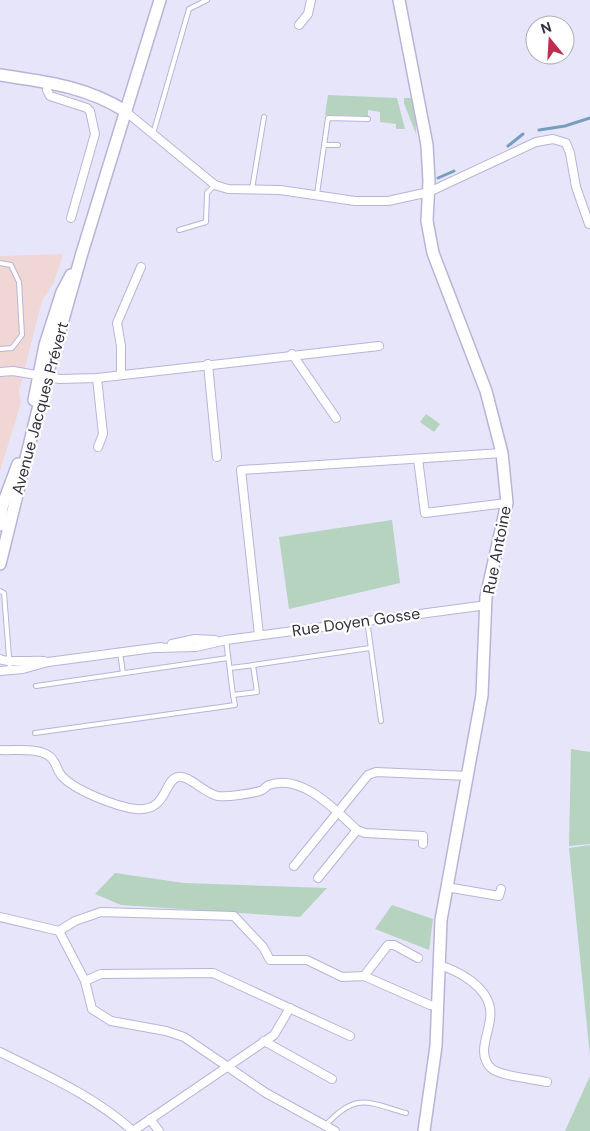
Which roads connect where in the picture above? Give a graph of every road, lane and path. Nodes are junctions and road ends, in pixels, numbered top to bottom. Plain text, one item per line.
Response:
1 (160, 0) edge
2 (207, 0) edge
3 (311, 0) edge
4 (399, 0) edge
5 (299, 25) dead end
6 (0, 75) edge
7 (48, 83) junction
8 (125, 111) junction
9 (264, 117) dead end
10 (368, 119) dead end
11 (153, 134) junction
12 (324, 144) junction
13 (338, 145) dead end
14 (215, 185) junction
15 (252, 189) junction
16 (429, 192) junction
17 (315, 194) junction
18 (71, 218) dead end
19 (590, 226) edge
20 (180, 230) dead end
21 (0, 263) edge
22 (141, 267) dead end
23 (379, 346) dead end
24 (0, 349) edge
25 (292, 354) junction
26 (208, 364) junction
27 (0, 372) edge
28 (121, 375) junction
29 (43, 376) junction
30 (97, 378) junction
31 (336, 418) dead end
32 (98, 447) dead end
33 (502, 454) junction
34 (218, 457) dead end
35 (418, 459) junction
36 (507, 503) junction
37 (1, 507) edge
38 (14, 507) junction
39 (0, 525) edge
40 (0, 564) edge
41 (0, 591) edge
42 (487, 605) junction
43 (366, 620) junction
44 (259, 635) junction
45 (226, 640) junction
46 (370, 648) junction
47 (120, 652) junction
48 (228, 658) junction
49 (0, 660) edge
50 (10, 662) junction
51 (48, 662) junction
52 (255, 665) junction
53 (230, 668) junction
54 (10, 670) junction
55 (0, 671) edge
56 (123, 673) junction
57 (36, 686) dead end
58 (234, 695) junction
59 (380, 721) dead end
60 (35, 733) dead end
61 (0, 750) edge
62 (468, 776) junction
63 (337, 812) junction
64 (357, 830) junction
65 (423, 844) dead end
66 (294, 866) dead end
67 (318, 878) dead end
68 (446, 888) junction
69 (501, 890) dead end
70 (0, 917) edge
71 (60, 932) junction
72 (418, 958) dead end
73 (439, 965) junction
74 (364, 976) junction
75 (85, 981) junction
76 (438, 1006) junction
77 (290, 1008) junction
78 (350, 1036) dead end
79 (264, 1042) junction
80 (0, 1052) edge
81 (229, 1066) junction
82 (332, 1079) dead end
83 (547, 1082) dead end
84 (406, 1113) dead end
85 (150, 1119) junction
86 (325, 1126) junction
87 (133, 1131) edge
88 (159, 1131) edge
89 (335, 1131) edge
90 (424, 1131) edge

1 - 8 street, Avenue Jacques Prévert
2 - 11 lane
3 - 5 street
4 - 16 street, Rue Antoine
6 - 7 street
7 - 8 street
7 - 18 street
8 - 11 street
8 - 29 street, Avenue Jacques Prévert
9 - 15 lane
10 - 12 lane
11 - 14 street
12 - 13 lane
12 - 17 lane
14 - 15 street
14 - 20 lane
15 - 17 street
16 - 17 street
16 - 19 street
16 - 33 street, Rue Antoine
21 - 24 lane
22 - 28 street
23 - 25 street
25 - 26 street
25 - 31 street
26 - 28 street
26 - 34 street
27 - 29 street
28 - 30 street
29 - 30 street
29 - 37 street, Avenue Jacques Prévert
29 - 38 street, Avenue Jacques Prévert
30 - 32 street
33 - 35 street
33 - 36 street, Rue Antoine
35 - 36 street
35 - 44 street
36 - 42 street, Rue Antoine
37 - 38 street
37 - 39 street, Avenue Jacques Prévert
38 - 40 street, Avenue Jacques Prévert
41 - 50 lane
42 - 43 street, Rue Doyen Gosse
42 - 62 street, Rue Antoine
43 - 44 street, Rue Doyen Gosse
43 - 46 lane
44 - 45 street, Rue Doyen Gosse
45 - 47 street, Rue Doyen Gosse
45 - 48 lane
46 - 52 lane
46 - 59 lane
47 - 51 street, Rue Doyen Gosse
47 - 56 lane
48 - 53 lane
48 - 56 lane
49 - 50 street, Rue Doyen Gosse
50 - 51 street, Rue Doyen Gosse
50 - 54 lane
51 - 54 street, Rue Doyen Gosse
52 - 53 lane
52 - 58 lane
53 - 58 lane
54 - 55 street, Rue Doyen Gosse
56 - 57 lane
58 - 60 lane
61 - 63 street
62 - 63 street
62 - 68 street, Rue Antoine
63 - 64 street
63 - 66 street
64 - 65 street
64 - 67 street
68 - 69 street
68 - 73 street, Rue Antoine
70 - 71 street
71 - 74 street
71 - 75 street
72 - 74 street
73 - 76 street, Rue Antoine
73 - 83 street
74 - 76 street
75 - 77 street
75 - 81 street
76 - 90 street, Rue Antoine
77 - 78 street
77 - 79 street
79 - 81 street
79 - 82 street
80 - 87 street
81 - 85 street
81 - 86 street
84 - 86 lane
85 - 87 street
85 - 88 street
86 - 89 street

